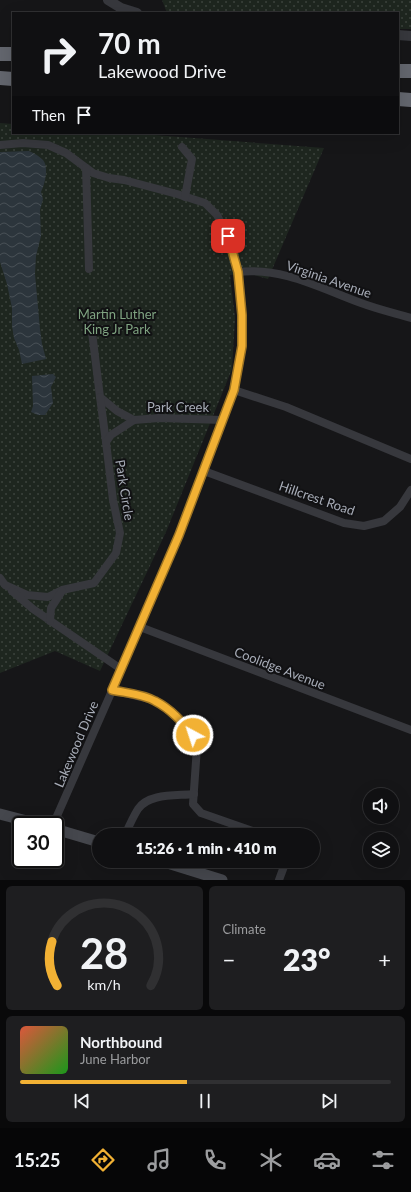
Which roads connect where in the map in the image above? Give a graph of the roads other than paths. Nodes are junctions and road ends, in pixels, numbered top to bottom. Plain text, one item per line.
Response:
1 (108, 0) edge
2 (134, 12) edge
3 (399, 35) edge
4 (411, 36) edge
5 (0, 54) edge
6 (12, 54) edge
7 (399, 71) edge
8 (411, 71) edge
9 (0, 78) edge
10 (12, 79) edge
11 (399, 99) edge
12 (411, 100) edge
13 (0, 145) edge
14 (182, 147) dead end
15 (86, 168) junction
16 (185, 196) junction
17 (89, 269) dead end
18 (238, 272) junction
19 (411, 318) edge
20 (91, 324) dead end
21 (234, 390) junction
22 (100, 397) junction
23 (134, 420) junction
24 (223, 420) junction
25 (106, 442) junction
26 (411, 459) edge
27 (204, 471) junction
28 (411, 490) edge
29 (2, 581) edge
30 (62, 590) junction
31 (50, 621) junction
32 (140, 627) junction
33 (121, 669) junction
34 (112, 690) junction
35 (411, 730) edge
36 (194, 794) junction
37 (0, 814) edge
38 (57, 816) edge
39 (12, 817) edge
40 (128, 828) edge
41 (244, 828) edge
42 (64, 832) edge
43 (92, 840) edge
44 (183, 868) edge
45 (283, 868) edge
46 (222, 880) edge
47 (279, 880) edge

1 - 2 street
3 - 4 street
5 - 6 highway
7 - 8 highway
9 - 10 highway
11 - 12 highway
13 - 15 street
14 - 16 street
15 - 16 street
15 - 17 street
16 - 18 street, Lakewood Drive
18 - 19 street, Virginia Avenue
18 - 21 street, Lakewood Drive
20 - 22 street
21 - 24 street, Lakewood Drive
21 - 26 street
22 - 23 street
22 - 25 street
23 - 24 street, Park Creek
23 - 25 street
24 - 27 street, Lakewood Drive
25 - 30 street, Park Circle
27 - 28 street, Hillcrest Road
27 - 32 street, Lakewood Drive
29 - 30 street, Park Circle
29 - 31 street
30 - 31 street
31 - 33 street
32 - 33 street, Lakewood Drive
32 - 35 street, Coolidge Avenue
33 - 34 street, Lakewood Drive
34 - 36 street
34 - 38 street, Lakewood Drive
36 - 40 street
36 - 41 street
37 - 39 main road
42 - 43 main road
44 - 46 main road
45 - 47 street

